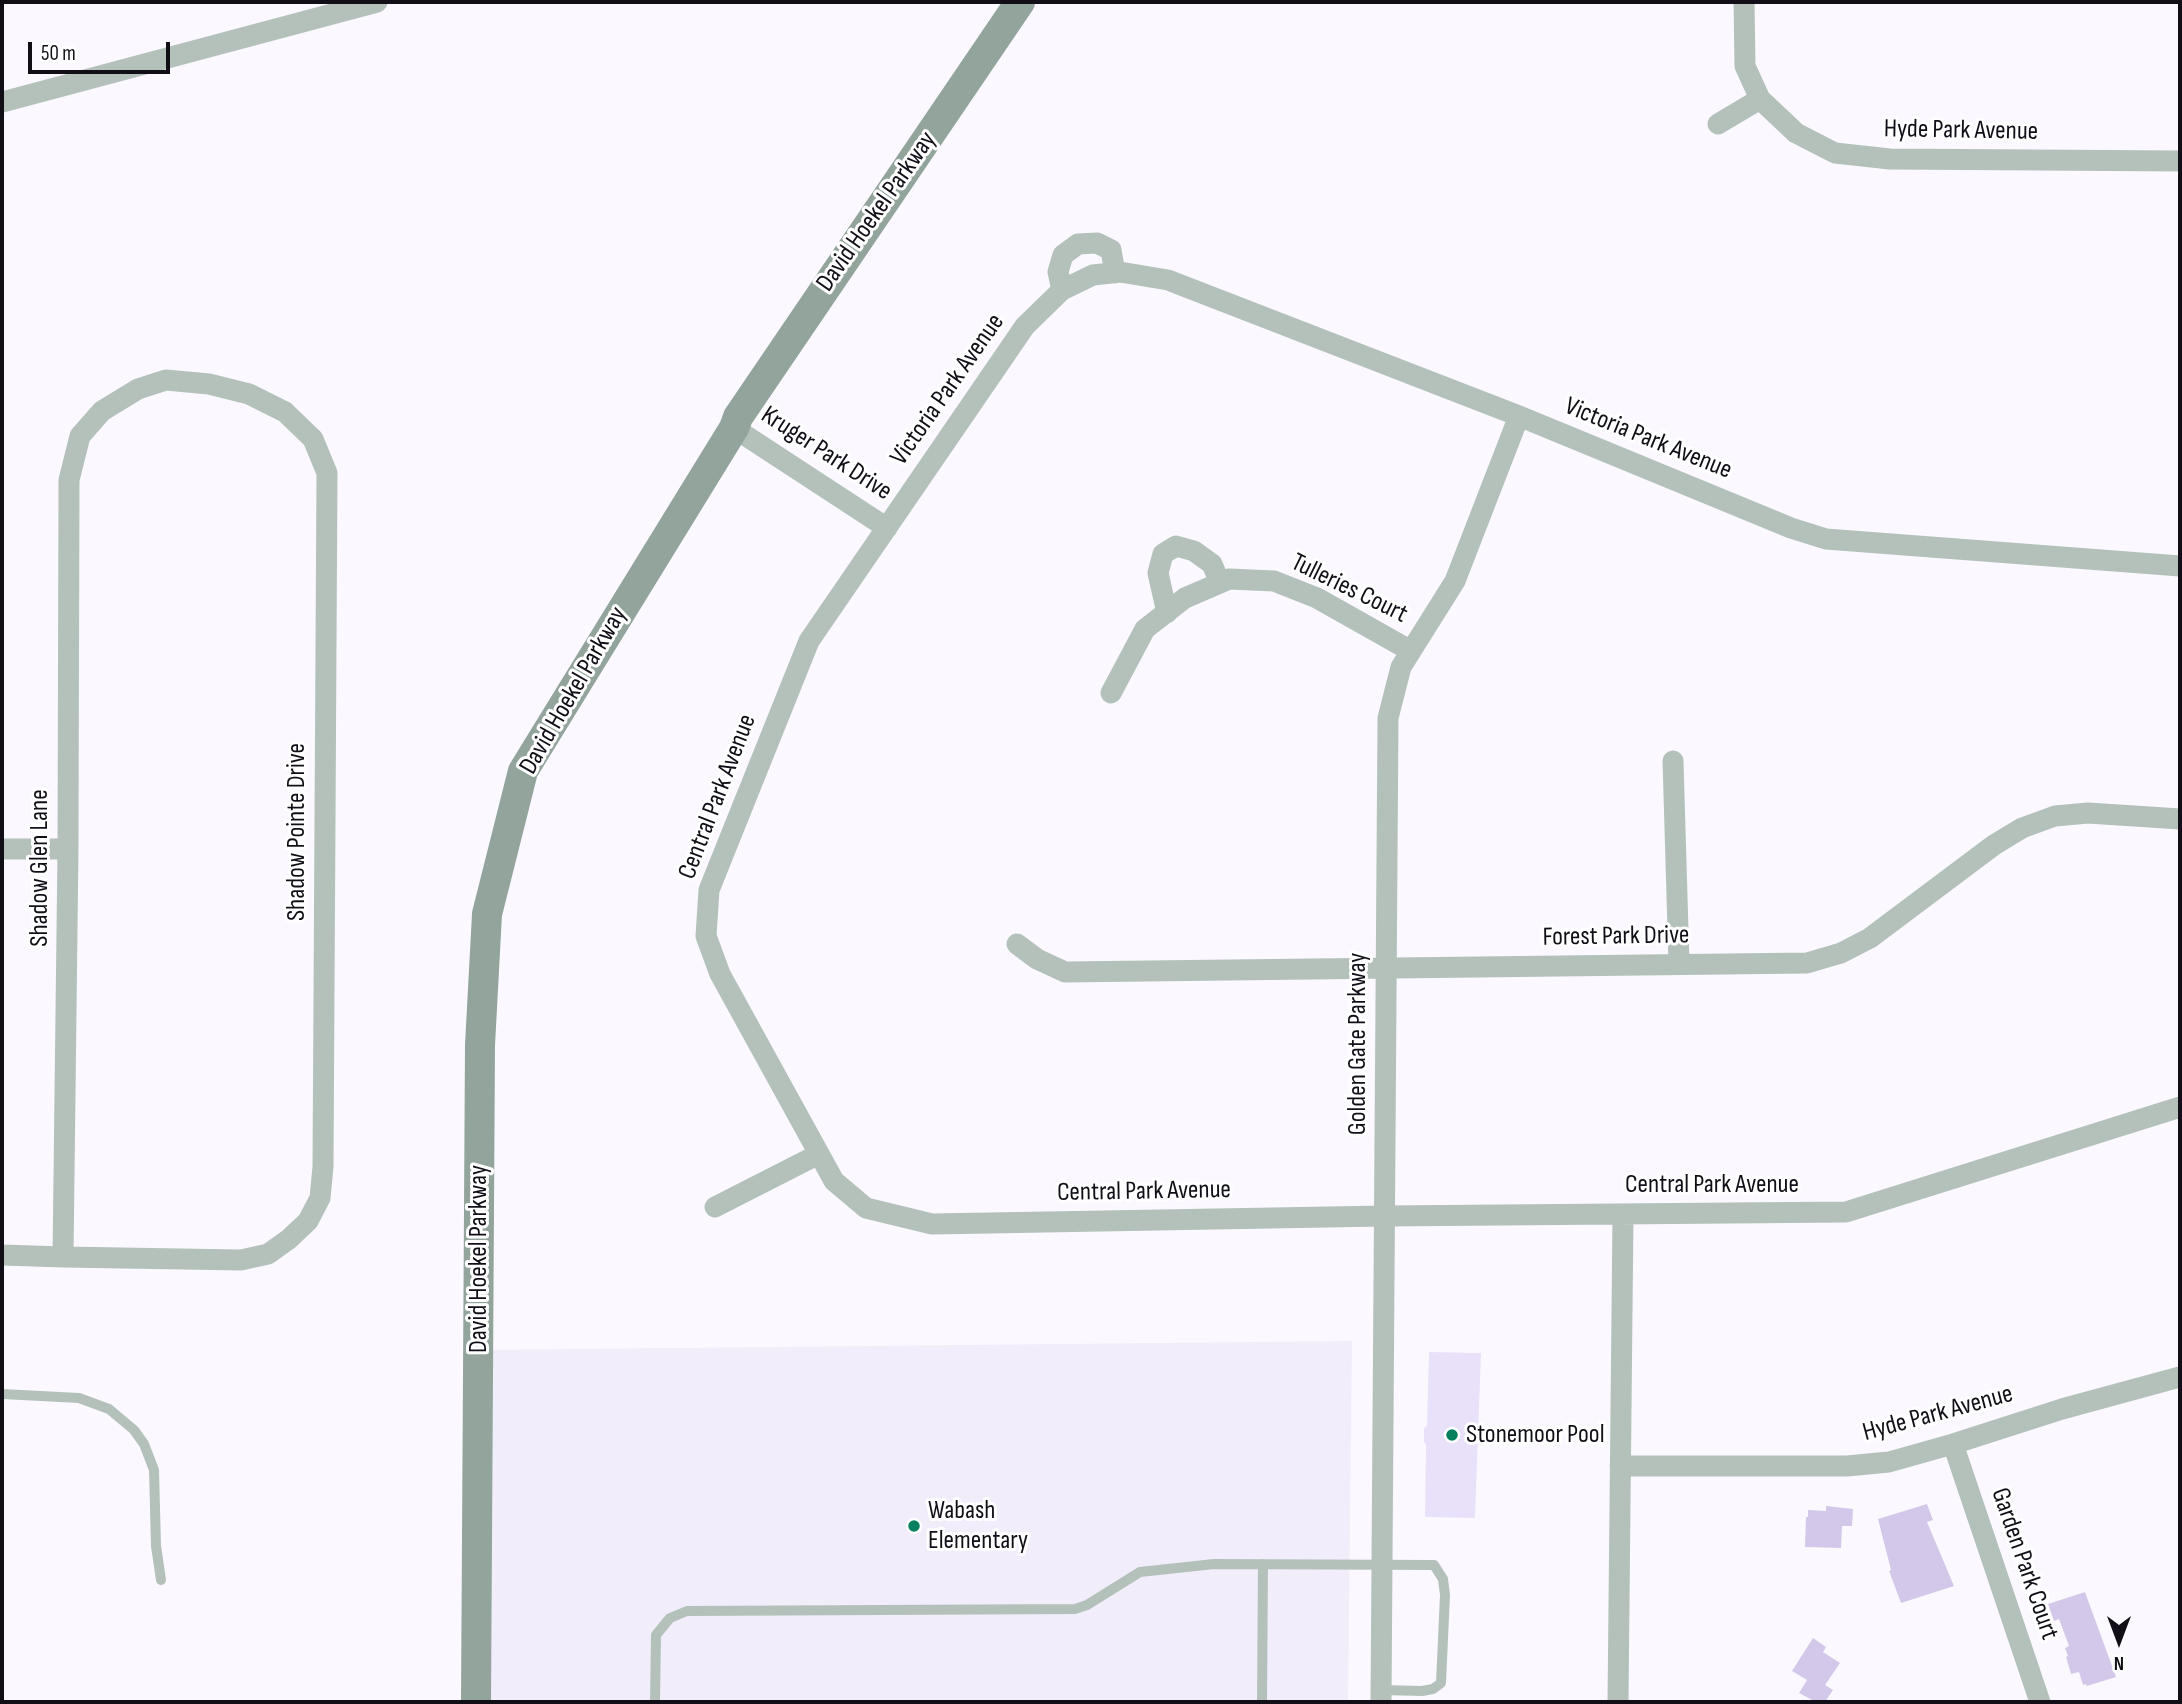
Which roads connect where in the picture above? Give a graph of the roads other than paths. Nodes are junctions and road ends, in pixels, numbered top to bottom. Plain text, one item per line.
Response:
1 (377, 2) edge
2 (1020, 2) edge
3 (1744, 2) edge
4 (1760, 99) junction
5 (2, 102) edge
6 (1718, 124) dead end
7 (2180, 161) edge
8 (1115, 273) junction
9 (1062, 290) junction
10 (1519, 416) junction
11 (734, 428) junction
12 (69, 480) joint
13 (887, 528) junction
14 (2180, 566) edge
15 (1220, 583) junction
16 (1167, 612) junction
17 (1411, 652) junction
18 (1111, 693) dead end
19 (1673, 761) dead end
20 (2180, 819) edge
21 (2, 849) edge
22 (68, 849) junction
23 (1017, 944) dead end
24 (1679, 964) junction
25 (1386, 968) junction
26 (2180, 1107) edge
27 (819, 1154) junction
28 (715, 1207) dead end
29 (1623, 1214) junction
30 (1385, 1216) junction
31 (2, 1255) edge
32 (63, 1257) junction
33 (2180, 1377) edge
34 (2, 1394) edge
35 (1953, 1444) junction
36 (1620, 1466) junction
37 (1263, 1564) junction
38 (1382, 1565) junction
39 (160, 1580) dead end
40 (1381, 1696) edge
41 (476, 1702) edge
42 (655, 1702) edge
43 (1262, 1702) edge
44 (1618, 1702) edge
45 (2040, 1702) edge

1 - 5 street
2 - 11 main road, David Hoekel Parkway
3 - 4 street, Hyde Park Avenue
4 - 6 street
4 - 7 street, Hyde Park Avenue
8 - 9 street, Victoria Park Avenue
8 - 9 street
8 - 10 street, Victoria Park Avenue
9 - 13 street, Victoria Park Avenue
10 - 14 street, Victoria Park Avenue
10 - 17 street, Golden Gate Parkway
11 - 13 street, Kruger Park Drive
11 - 41 main road, David Hoekel Parkway
12 - 22 street, Shadow Glen Lane
12 - 32 street, Shadow Pointe Drive
13 - 27 street, Central Park Avenue
15 - 16 street, Tulleries Court
15 - 16 street
15 - 17 street, Tulleries Court
16 - 18 street, Tulleries Court
17 - 25 street, Golden Gate Parkway
19 - 24 street
20 - 24 street, Forest Park Drive
21 - 22 street
22 - 32 street, Shadow Glen Lane
23 - 25 street, Forest Park Drive
24 - 25 street, Forest Park Drive
25 - 30 street, Golden Gate Parkway
26 - 29 street, Central Park Avenue
27 - 28 street
27 - 30 street, Central Park Avenue
29 - 30 street, Central Park Avenue
29 - 36 street
30 - 38 street, Golden Gate Parkway
31 - 32 street, Shadow Pointe Drive
33 - 35 street, Hyde Park Avenue
34 - 39 lane
35 - 36 street, Hyde Park Avenue
35 - 45 street, Garden Park Court
36 - 44 street
37 - 38 lane
37 - 42 lane
37 - 43 lane
38 - 40 street, Golden Gate Parkway
38 - 40 lane

